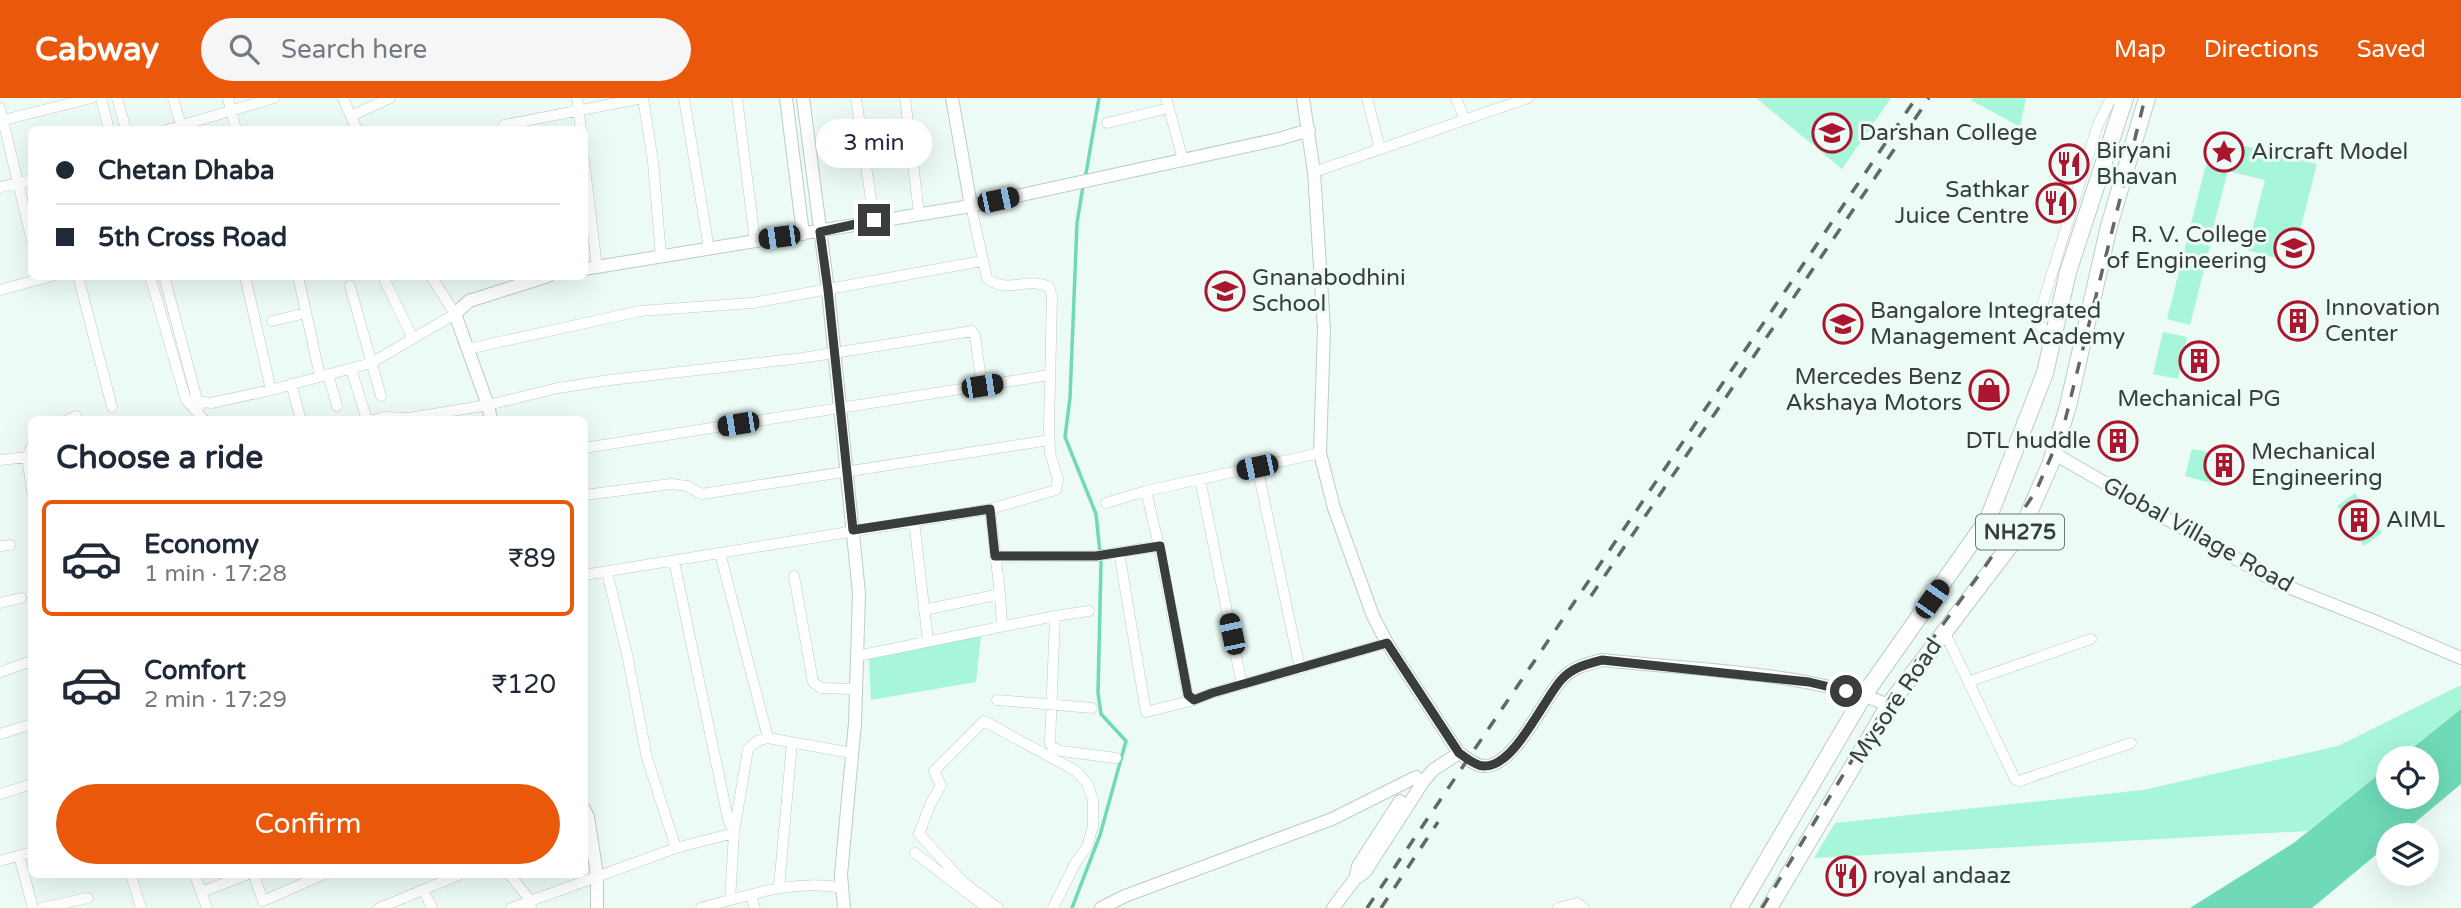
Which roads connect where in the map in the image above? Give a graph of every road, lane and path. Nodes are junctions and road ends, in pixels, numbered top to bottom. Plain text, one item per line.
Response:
1 (92, 98) edge
2 (102, 98) edge
3 (117, 98) edge
4 (173, 98) edge
5 (228, 98) edge
6 (274, 98) edge
7 (343, 98) edge
8 (390, 98) edge
9 (578, 98) edge
10 (643, 98) edge
11 (684, 98) edge
12 (737, 98) edge
13 (786, 98) edge
14 (803, 98) edge
15 (856, 98) edge
16 (905, 98) edge
17 (952, 98) edge
18 (1303, 98) edge
19 (1367, 98) edge
20 (1456, 98) edge
21 (1528, 98) edge
22 (2123, 98) edge
23 (2147, 98) edge
24 (1508, 101) edge
25 (1167, 103) edge
26 (0, 108) edge
27 (231, 110) junction
28 (579, 111) junction
29 (351, 116) junction
30 (2, 120) edge
31 (1465, 120) junction
32 (1107, 123) dead end
33 (504, 125) dead end
34 (108, 126) edge
35 (125, 126) edge
36 (181, 126) edge
37 (184, 126) edge
38 (235, 126) edge
39 (355, 126) edge
40 (581, 126) edge
41 (1309, 130) junction
42 (1380, 149) junction
43 (1183, 160) junction
44 (1314, 173) junction
45 (28, 181) edge
46 (18, 183) junction
47 (0, 187) edge
48 (971, 206) junction
49 (919, 213) junction
50 (874, 220) junction
51 (588, 221) edge
52 (28, 224) edge
53 (820, 232) junction
54 (803, 234) junction
55 (755, 241) junction
56 (709, 249) junction
57 (661, 256) junction
58 (982, 261) junction
59 (591, 268) edge
60 (33, 280) edge
61 (79, 280) edge
62 (151, 280) edge
63 (165, 280) edge
64 (246, 280) edge
65 (299, 280) edge
66 (385, 280) edge
67 (434, 280) edge
68 (535, 280) edge
69 (350, 286) dead end
70 (0, 290) edge
71 (828, 290) junction
72 (306, 313) junction
73 (455, 314) junction
74 (272, 321) dead end
75 (413, 339) junction
76 (468, 349) junction
77 (834, 353) junction
78 (372, 363) junction
79 (351, 369) junction
80 (324, 375) junction
81 (1050, 376) junction
82 (291, 384) junction
83 (982, 386) junction
84 (271, 390) junction
85 (381, 396) dead end
86 (186, 400) junction
87 (198, 401) junction
88 (488, 405) junction
89 (337, 406) dead end
90 (112, 407) dead end
91 (840, 408) junction
92 (200, 416) edge
93 (202, 416) edge
94 (301, 416) edge
95 (366, 416) edge
96 (421, 416) edge
97 (490, 416) edge
98 (1050, 440) junction
99 (588, 447) edge
100 (1320, 453) junction
101 (2053, 453) junction
102 (27, 457) joint
103 (0, 460) edge
104 (28, 464) edge
105 (1257, 467) junction
106 (848, 472) junction
107 (1200, 479) junction
108 (1146, 491) junction
109 (588, 494) edge
110 (1106, 503) dead end
111 (990, 509) junction
112 (914, 521) junction
113 (853, 530) junction
114 (1160, 546) junction
115 (1119, 552) junction
116 (720, 553) junction
117 (995, 556) junction
118 (674, 561) junction
119 (607, 572) junction
120 (588, 574) edge
121 (794, 576) dead end
122 (1000, 594) junction
123 (22, 598) dead end
124 (0, 603) edge
125 (924, 610) junction
126 (1089, 611) dead end
127 (1055, 616) junction
128 (1002, 626) junction
129 (1944, 630) junction
130 (2091, 639) dead end
131 (928, 641) junction
132 (1387, 643) junction
133 (856, 656) junction
134 (2461, 658) edge
135 (28, 662) edge
136 (1300, 669) junction
137 (0, 672) edge
138 (1968, 682) junction
139 (1242, 685) junction
140 (856, 689) junction
141 (1864, 695) junction
142 (998, 700) dead end
143 (1194, 700) junction
144 (1051, 704) junction
145 (1889, 705) junction
146 (1092, 708) dead end
147 (28, 725) edge
148 (0, 734) edge
149 (768, 738) junction
150 (792, 743) junction
151 (2132, 743) dead end
152 (852, 753) junction
153 (1459, 753) junction
154 (1116, 758) dead end
155 (1416, 777) junction
156 (28, 785) edge
157 (0, 794) edge
158 (588, 826) edge
159 (734, 833) junction
160 (676, 848) junction
161 (28, 853) edge
162 (915, 853) dead end
163 (19, 856) junction
164 (0, 861) edge
165 (597, 875) junction
166 (132, 878) edge
167 (196, 878) edge
168 (238, 878) edge
169 (255, 878) edge
170 (314, 878) edge
171 (452, 878) edge
172 (512, 878) edge
173 (1355, 879) junction
174 (956, 880) junction
175 (779, 887) junction
176 (843, 888) junction
177 (424, 891) junction
178 (201, 892) junction
179 (751, 896) junction
180 (89, 898) dead end
181 (730, 900) junction
182 (531, 904) edge
183 (33, 908) edge
184 (41, 908) edge
185 (141, 908) edge
186 (207, 908) edge
187 (379, 908) edge
188 (432, 908) edge
189 (511, 908) edge
190 (597, 908) edge
191 (701, 908) edge
192 (755, 908) edge
193 (843, 908) edge
194 (986, 908) edge
195 (998, 908) edge
196 (1053, 908) edge
197 (1101, 908) edge
198 (1333, 908) edge
199 (1558, 908) edge
200 (1584, 908) edge
201 (1739, 908) edge
202 (1769, 908) edge

1 - 30 street
2 - 34 street
3 - 35 street
4 - 36 street
5 - 27 street
6 - 27 street
7 - 29 street
8 - 29 street
9 - 28 street
10 - 28 street
10 - 57 street
11 - 56 street
12 - 55 street
13 - 54 street
14 - 53 street
15 - 50 street
16 - 49 street
17 - 48 street
18 - 41 street
19 - 42 street
20 - 31 street
21 - 24 street
22 - 141 highway, Mysore Road / NH275
23 - 101 highway, Mysore Road / NH275
24 - 31 street
25 - 32 street
25 - 43 street
26 - 30 street
27 - 37 street
27 - 38 street
28 - 33 street
28 - 40 street
29 - 39 street
30 - 46 street
31 - 42 street
41 - 43 street
41 - 44 street
42 - 44 street
43 - 48 street
44 - 100 street
45 - 46 street
46 - 47 street
46 - 52 street
48 - 49 street
48 - 58 street
49 - 50 street
50 - 53 street
51 - 59 street
53 - 54 street
53 - 71 street
54 - 55 street
55 - 56 street
56 - 57 street
57 - 59 street
58 - 71 street
58 - 81 street
60 - 70 street
61 - 90 street
62 - 86 street
63 - 87 street
64 - 84 street
65 - 72 street
66 - 75 street
67 - 73 street
68 - 73 street
69 - 78 street
71 - 76 street
71 - 77 street
72 - 74 street
72 - 80 street
73 - 75 street
73 - 76 street
75 - 78 street
76 - 88 street
77 - 83 street
77 - 88 street
77 - 91 street
78 - 79 street
78 - 85 street
79 - 80 street
79 - 95 street
80 - 82 street
80 - 89 street
81 - 83 street
81 - 98 street
82 - 84 street
82 - 94 street
83 - 91 street
84 - 87 street
86 - 87 street
86 - 92 street
87 - 93 street
88 - 96 street
88 - 97 street
91 - 99 street
91 - 106 street
98 - 106 street
98 - 111 street
100 - 105 street
100 - 132 street
101 - 129 highway, Mysore Road / NH275
101 - 134 street, Global Village Road
102 - 103 street
102 - 104 street
105 - 107 street
105 - 136 street
106 - 109 street
106 - 113 street
107 - 108 street
107 - 139 street
108 - 110 street
108 - 114 street
111 - 112 street
111 - 117 street
112 - 113 street
112 - 125 street
113 - 116 street
113 - 133 street
114 - 115 street
114 - 143 street
115 - 117 street
115 - 143 street
116 - 118 street
116 - 149 street
117 - 122 street
118 - 119 street
118 - 159 street
119 - 120 street
119 - 160 street
121 - 140 street
122 - 125 street
122 - 128 street
123 - 124 street
125 - 131 street
126 - 127 street
127 - 128 street
127 - 144 street
128 - 131 street
129 - 138 street
129 - 145 highway, Mysore Road / NH275
130 - 138 street
131 - 133 street
132 - 136 street
132 - 153 street
133 - 140 street
135 - 137 street
136 - 139 street
138 - 151 street
139 - 143 street
140 - 152 street
141 - 145 street
141 - 153 street
141 - 201 highway, Mysore Road / NH275
142 - 144 street
144 - 146 street
144 - 154 street
145 - 202 highway, Mysore Road / NH275
147 - 148 street
149 - 150 street
149 - 159 street
150 - 152 street
150 - 175 street
152 - 176 street
153 - 155 street
153 - 173 street
155 - 173 street
155 - 197 street
156 - 157 street
158 - 165 street
159 - 160 street
159 - 181 street
160 - 165 street
161 - 163 street
162 - 174 street
163 - 164 street
163 - 183 street
165 - 182 street
165 - 190 street
166 - 185 street
167 - 178 street
168 - 178 street
169 - 170 street
171 - 177 street
172 - 182 street
173 - 198 street
174 - 194 street
174 - 195 street
174 - 196 street
175 - 176 street
175 - 179 street
176 - 193 street
177 - 187 street
177 - 188 street
178 - 186 street
179 - 181 street
179 - 192 street
180 - 184 street
181 - 191 street
182 - 189 street
199 - 200 street

